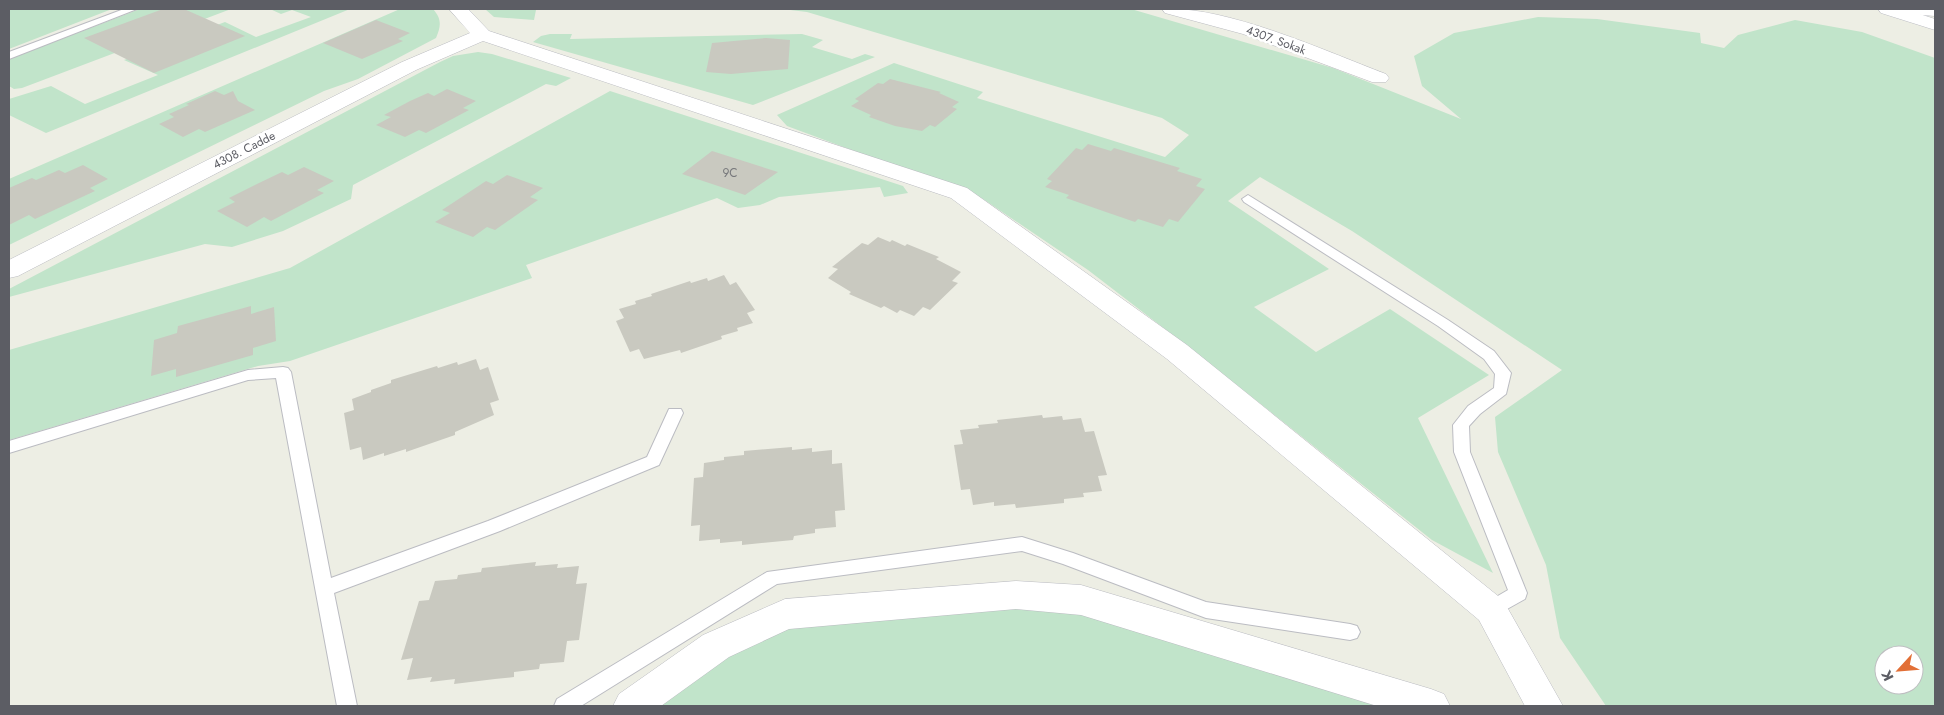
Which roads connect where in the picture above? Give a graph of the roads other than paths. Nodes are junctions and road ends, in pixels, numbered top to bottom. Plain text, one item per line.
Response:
1 (132, 9) edge
2 (458, 9) edge
3 (1171, 9) edge
4 (1887, 9) edge
5 (1902, 9) edge
6 (1935, 11) edge
7 (1935, 25) edge
8 (482, 34) junction
9 (9, 56) edge
10 (1379, 78) dead end
11 (1248, 199) dead end
12 (9, 270) edge
13 (675, 413) dead end
14 (9, 446) edge
15 (323, 589) junction
16 (1491, 610) junction
17 (1350, 632) dead end
18 (346, 706) edge
19 (564, 706) edge
20 (632, 706) edge
21 (1430, 706) edge
22 (1545, 706) edge

1 - 9 lane
2 - 8 street
3 - 10 street, 4307. Sokak
4 - 7 street
5 - 6 street
8 - 12 street, 4308. Cadde
8 - 16 street
11 - 16 lane
13 - 15 lane
14 - 15 lane
15 - 18 lane
16 - 22 street
17 - 19 lane
20 - 21 street

